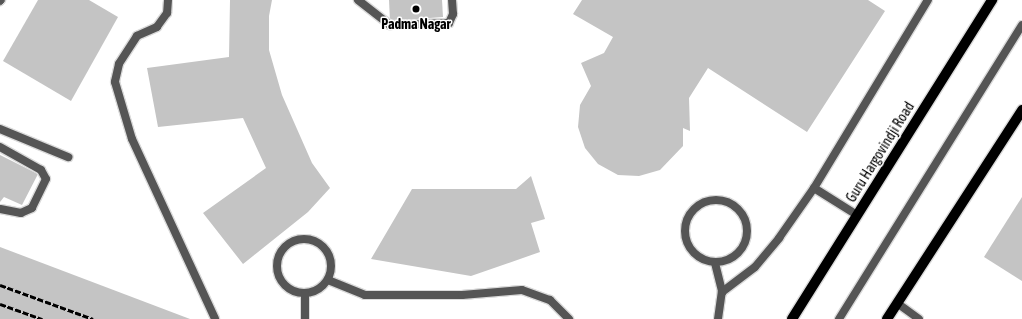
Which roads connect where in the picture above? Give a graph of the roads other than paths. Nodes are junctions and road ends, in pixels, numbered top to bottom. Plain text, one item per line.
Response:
1 (168, 0) edge
2 (358, 0) edge
3 (452, 0) edge
4 (928, 0) edge
5 (992, 0) edge
6 (367, 3) edge
7 (1022, 25) edge
8 (1022, 110) edge
9 (0, 129) edge
10 (0, 147) edge
11 (68, 157) dead end
12 (814, 188) junction
13 (0, 209) edge
14 (857, 215) junction
15 (715, 263) junction
16 (328, 280) junction
17 (722, 292) junction
18 (305, 294) junction
19 (897, 303) junction
20 (215, 319) edge
21 (305, 319) edge
22 (569, 319) edge
23 (718, 319) edge
24 (792, 319) edge
25 (839, 319) edge
26 (887, 319) edge
27 (919, 319) edge

1 - 20 street
2 - 6 street
3 - 6 street
4 - 12 street
5 - 14 main road, Guru Hargovindji Road
7 - 25 street
8 - 19 main road
9 - 11 street
10 - 13 street
12 - 14 street
12 - 17 street
14 - 24 main road, Guru Hargovindji Road
15 - 15 street
15 - 17 street
16 - 18 street
16 - 18 street
16 - 22 street
17 - 23 street
18 - 21 street
19 - 26 main road
19 - 27 street

